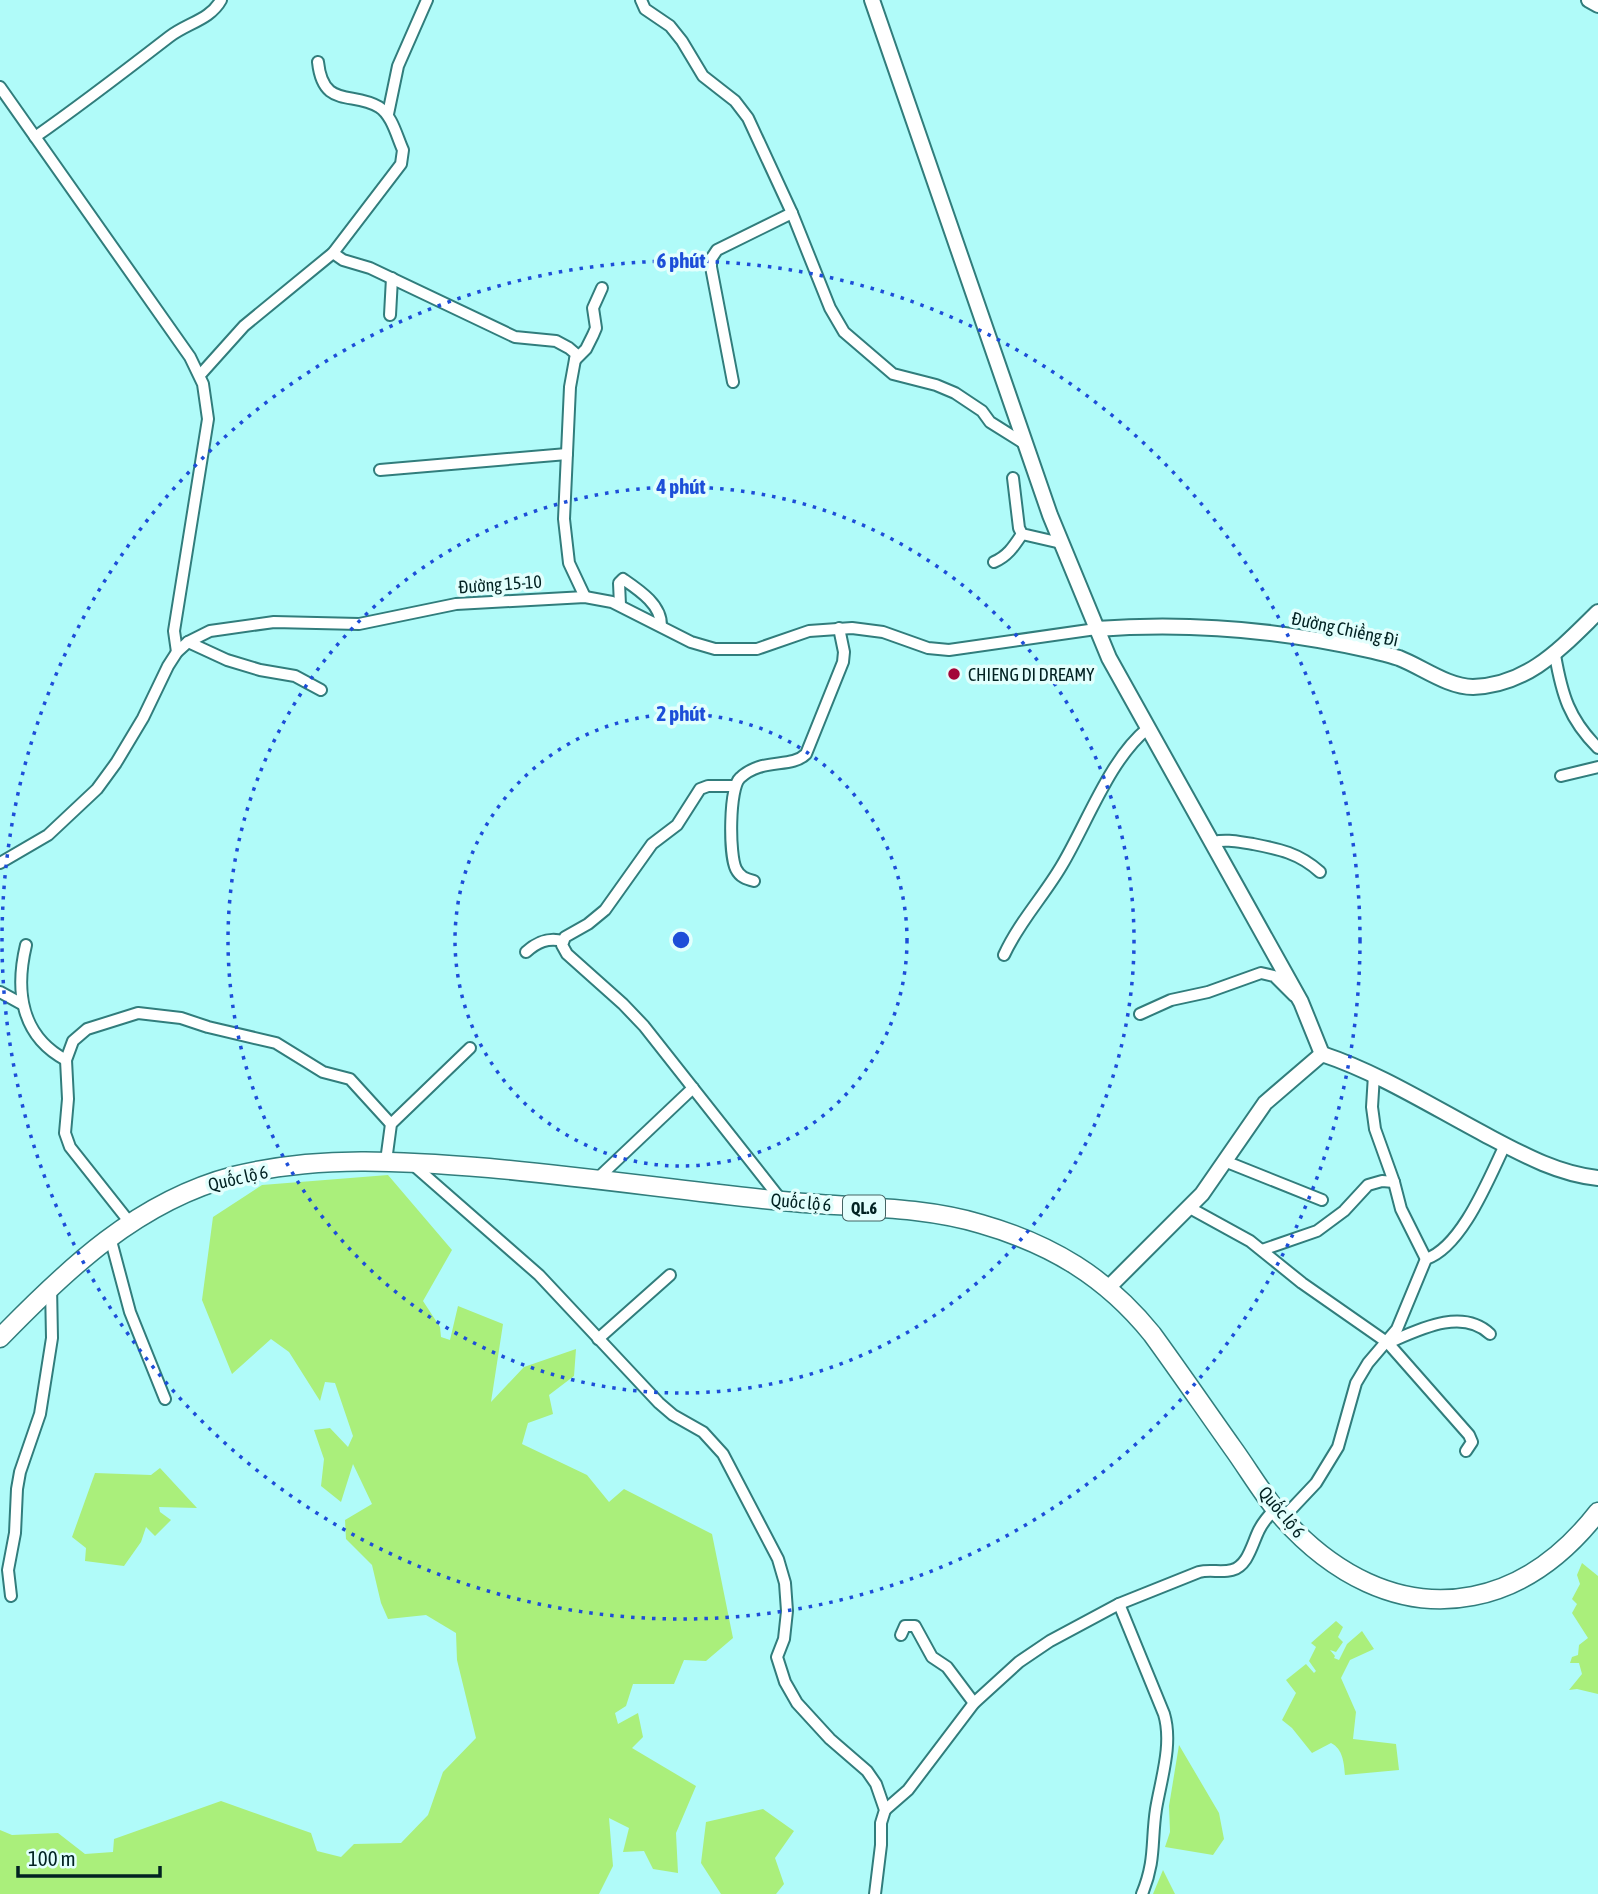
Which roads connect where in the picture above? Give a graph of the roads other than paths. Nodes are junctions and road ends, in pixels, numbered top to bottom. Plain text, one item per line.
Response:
1 (221, 0) edge
2 (427, 0) edge
3 (641, 0) edge
4 (872, 0) edge
5 (1589, 0) edge
6 (1598, 5) edge
7 (318, 62) dead end
8 (0, 87) edge
9 (387, 114) junction
10 (35, 137) junction
11 (792, 213) junction
12 (333, 253) junction
13 (392, 278) junction
14 (602, 288) dead end
15 (390, 315) dead end
16 (575, 360) junction
17 (200, 375) junction
18 (733, 382) dead end
19 (1025, 444) junction
20 (567, 454) junction
21 (380, 470) dead end
22 (1013, 478) dead end
23 (1022, 534) junction
24 (1061, 543) junction
25 (994, 562) dead end
26 (585, 597) junction
27 (620, 605) junction
28 (1598, 611) edge
29 (661, 626) junction
30 (839, 628) junction
31 (1096, 629) junction
32 (188, 642) junction
33 (177, 652) junction
34 (1555, 655) junction
35 (321, 690) dead end
36 (1147, 729) junction
37 (1598, 748) edge
38 (1598, 767) edge
39 (1561, 776) dead end
40 (734, 786) junction
41 (1213, 842) junction
42 (0, 863) edge
43 (1320, 872) dead end
44 (754, 880) dead end
45 (563, 941) junction
46 (26, 945) dead end
47 (526, 952) dead end
48 (1004, 955) dead end
49 (0, 992) edge
50 (1301, 1002) junction
51 (22, 1004) junction
52 (1140, 1014) dead end
53 (470, 1048) dead end
54 (1322, 1054) junction
55 (66, 1060) junction
56 (1374, 1075) junction
57 (693, 1088) junction
58 (391, 1124) junction
59 (1506, 1146) junction
60 (386, 1161) junction
61 (409, 1161) junction
62 (1227, 1162) junction
63 (598, 1178) junction
64 (1598, 1178) edge
65 (1394, 1182) junction
66 (1322, 1200) dead end
67 (782, 1201) junction
68 (1190, 1208) junction
69 (131, 1224) junction
70 (110, 1237) junction
71 (1262, 1250) junction
72 (1426, 1259) junction
73 (670, 1275) dead end
74 (51, 1285) junction
75 (1109, 1287) junction
76 (2, 1332) edge
77 (1490, 1334) dead end
78 (598, 1339) junction
79 (1388, 1343) junction
80 (165, 1399) dead end
81 (1466, 1451) dead end
82 (1598, 1512) edge
83 (1279, 1513) junction
84 (11, 1596) dead end
85 (1119, 1604) junction
86 (901, 1635) dead end
87 (974, 1703) junction
88 (885, 1810) junction
89 (876, 1894) edge
90 (1142, 1894) edge

1 - 10 street
2 - 9 street
3 - 11 street
4 - 19 street
5 - 6 street
7 - 9 street
8 - 10 street
9 - 12 street
10 - 17 street
11 - 18 street
11 - 19 street
12 - 13 street
12 - 17 street
13 - 15 street
13 - 16 street
14 - 16 street
16 - 20 street
17 - 33 street
19 - 24 street
20 - 21 street
20 - 26 street
22 - 23 street
23 - 24 street
23 - 25 street
24 - 31 street
26 - 27 street, Đường 15-10
26 - 32 street, Đường 15-10
27 - 29 street, Đường 15-10
27 - 29 street
28 - 34 street, Đường Chiềng Đi
29 - 30 street, Đường 15-10
30 - 31 street, Đường 15-10
30 - 40 street
31 - 34 street, Đường Chiềng Đi
31 - 36 street
32 - 33 street, Đường 15-10
32 - 35 street
33 - 42 street, Đường 15-10
34 - 37 street
36 - 41 street
36 - 48 street
38 - 39 street
40 - 44 street
40 - 45 street
41 - 43 street
41 - 50 street
45 - 47 street
45 - 57 street
46 - 51 street
49 - 51 street
50 - 52 street
50 - 54 street
51 - 55 street
53 - 58 street
54 - 56 street
54 - 62 street
55 - 58 street
55 - 69 street
56 - 59 street
56 - 65 street
57 - 63 street
57 - 67 street
58 - 60 street
59 - 64 street
59 - 72 street
60 - 61 highway, Quốc lộ 6 / QL.6
60 - 69 highway, Quốc lộ 6 / QL.6
61 - 63 highway, Quốc lộ 6 / QL.6
61 - 78 street
62 - 66 street
62 - 68 street
63 - 67 highway, Quốc lộ 6 / QL.6
65 - 71 street
65 - 72 street
67 - 75 highway, Quốc lộ 6 / QL.6
68 - 71 street
68 - 75 street
69 - 70 highway, Quốc lộ 6 / QL.6
70 - 74 highway, Quốc lộ 6 / QL.6
70 - 80 street
71 - 79 street
72 - 79 street
73 - 78 street
74 - 76 highway, Quốc lộ 6 / QL.6
74 - 84 street
75 - 83 highway, Quốc lộ 6 / QL.6
77 - 79 street
78 - 88 street
79 - 81 street
79 - 83 street
82 - 83 highway, Quốc lộ 6 / QL.6
83 - 85 street
85 - 87 street
85 - 90 street
86 - 87 street
87 - 88 street
88 - 89 street

